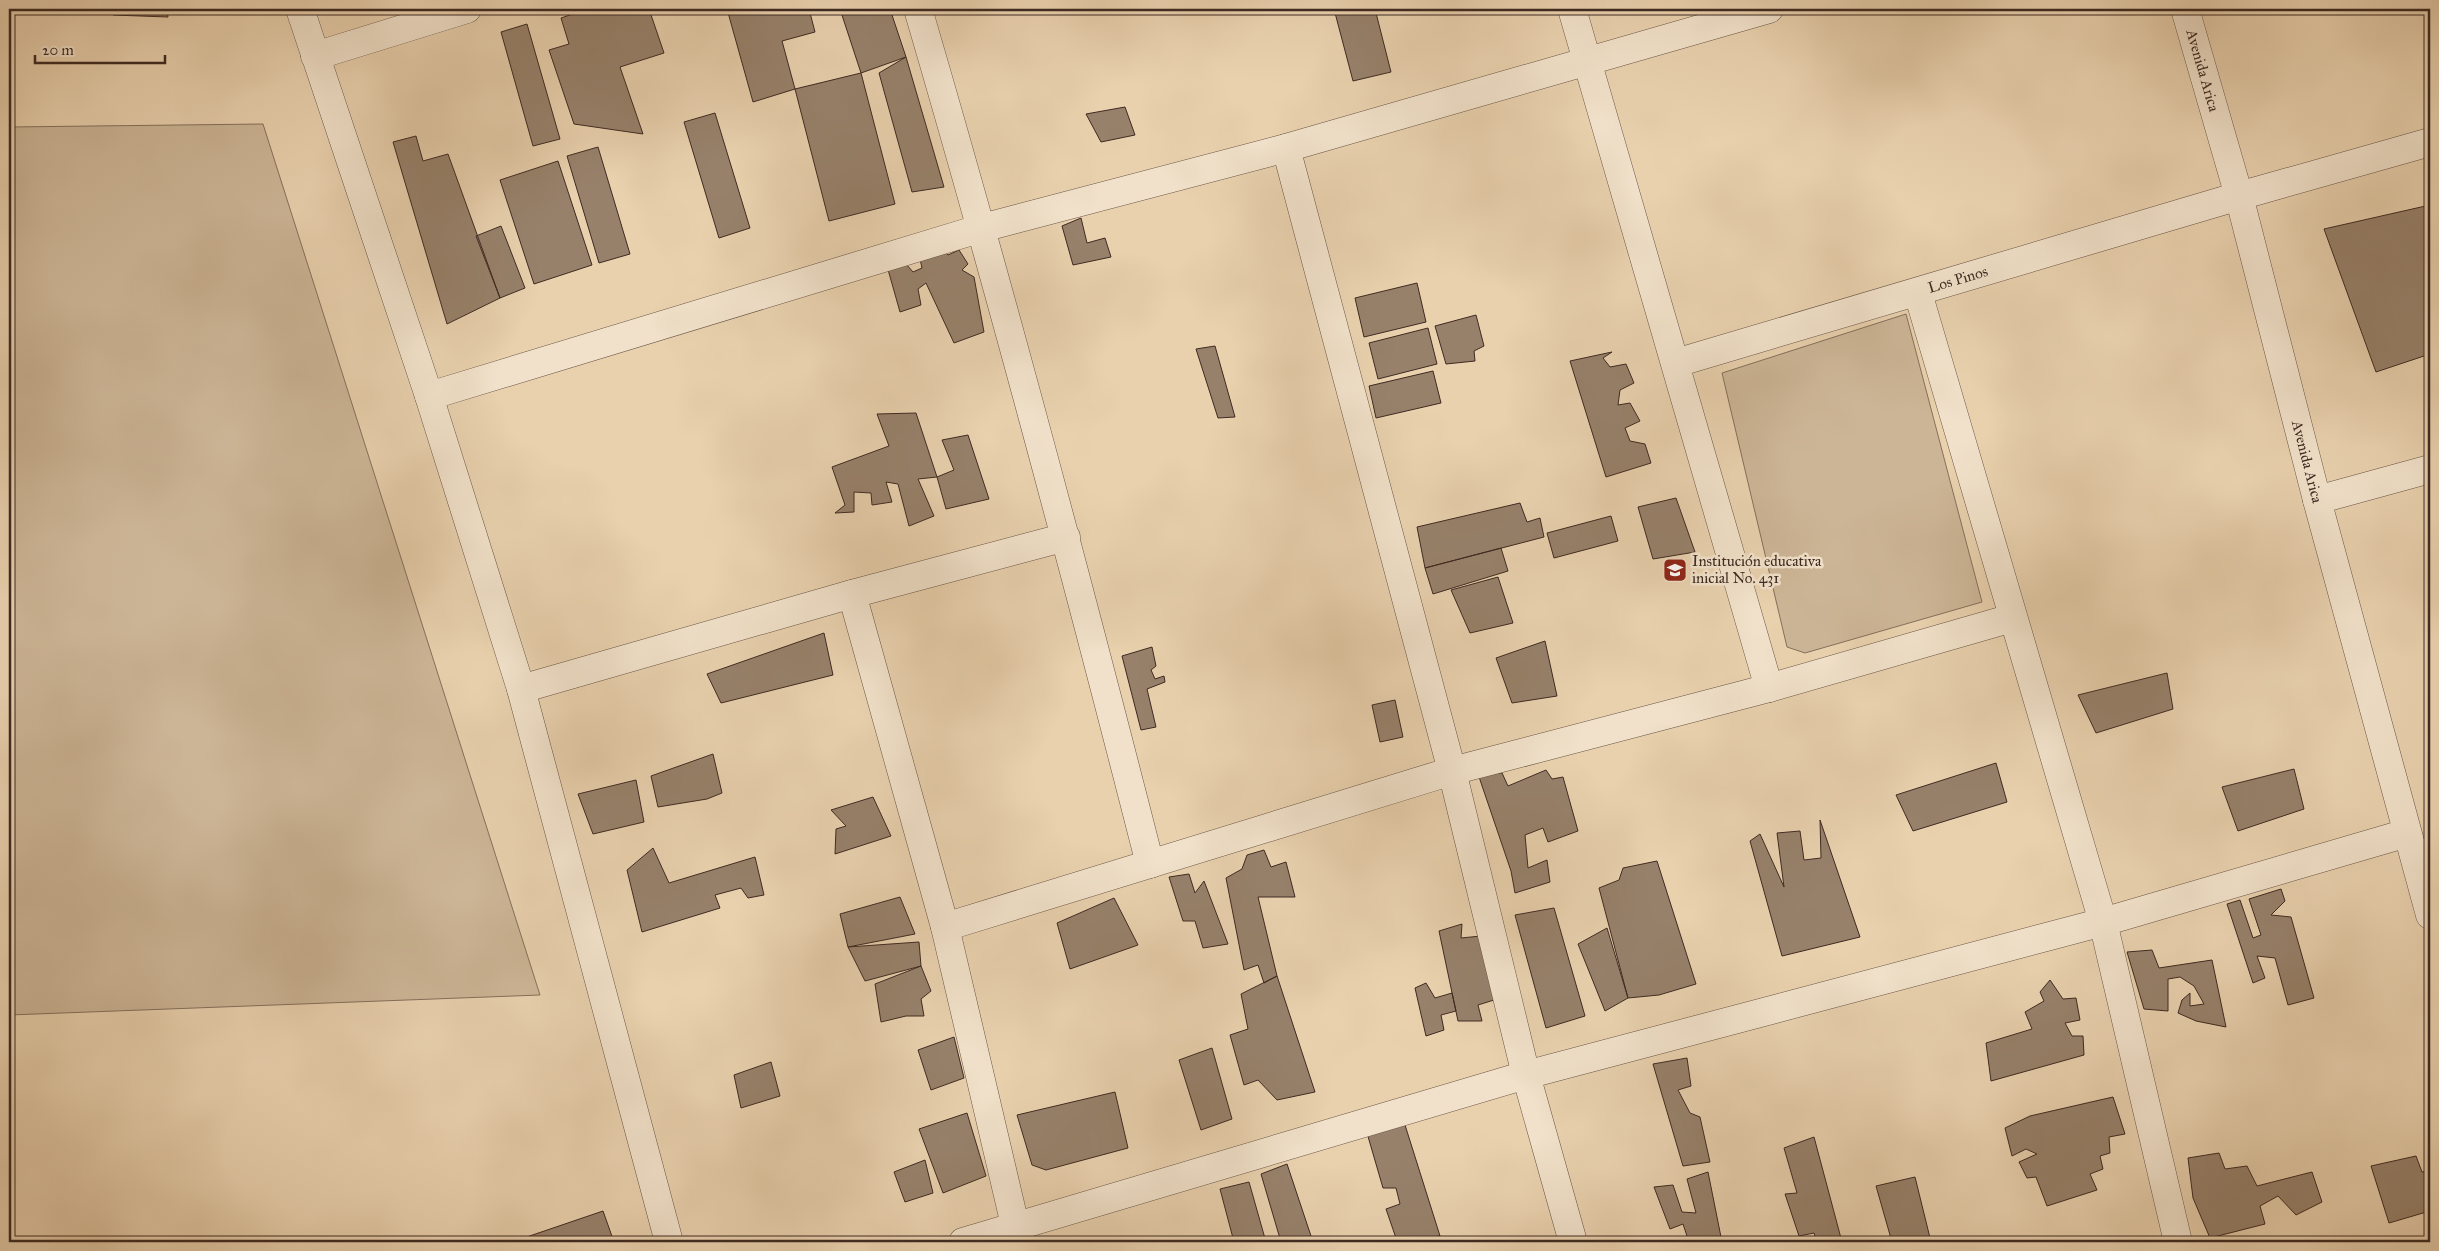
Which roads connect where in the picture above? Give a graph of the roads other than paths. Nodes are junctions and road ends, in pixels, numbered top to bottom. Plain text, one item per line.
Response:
1 (300, 9) edge
2 (467, 9) edge
3 (918, 9) edge
4 (1572, 9) edge
5 (1770, 9) edge
6 (2185, 9) edge
7 (315, 56) junction
8 (1587, 62) junction
9 (2430, 142) edge
10 (1286, 148) junction
11 (2239, 196) junction
12 (982, 228) junction
13 (1918, 293) junction
14 (1676, 363) junction
15 (429, 396) junction
16 (2430, 470) edge
17 (2317, 500) junction
18 (1066, 537) junction
19 (852, 594) junction
20 (2012, 618) junction
21 (1769, 688) junction
22 (520, 689) junction
23 (1452, 771) junction
24 (2407, 833) junction
25 (1150, 864) junction
26 (2430, 914) edge
27 (2103, 922) junction
28 (945, 926) junction
29 (1526, 1075) junction
30 (1017, 1235) edge
31 (2172, 1241) edge
32 (669, 1242) edge
33 (963, 1242) edge
34 (1573, 1242) edge

1 - 7 street
2 - 7 street
3 - 12 street
4 - 8 street
5 - 8 street
6 - 11 street, Avenida Arica
7 - 15 street
8 - 10 street
8 - 14 street
9 - 11 street, Los Pinos
10 - 12 street
10 - 23 street
11 - 13 street, Los Pinos
11 - 17 street, Avenida Arica
12 - 15 street
12 - 18 street
13 - 14 street, Los Pinos
13 - 20 street
14 - 21 street
15 - 22 street
16 - 17 street
17 - 24 street, Avenida Arica
18 - 19 street
18 - 25 street
19 - 22 street
19 - 28 street
20 - 21 street
20 - 27 street
21 - 23 street
22 - 32 street
23 - 25 street
23 - 29 street
24 - 26 street, Avenida Arica
24 - 27 street
25 - 28 street
27 - 29 street
27 - 31 street
28 - 30 street
29 - 30 street
29 - 34 street
30 - 33 street

